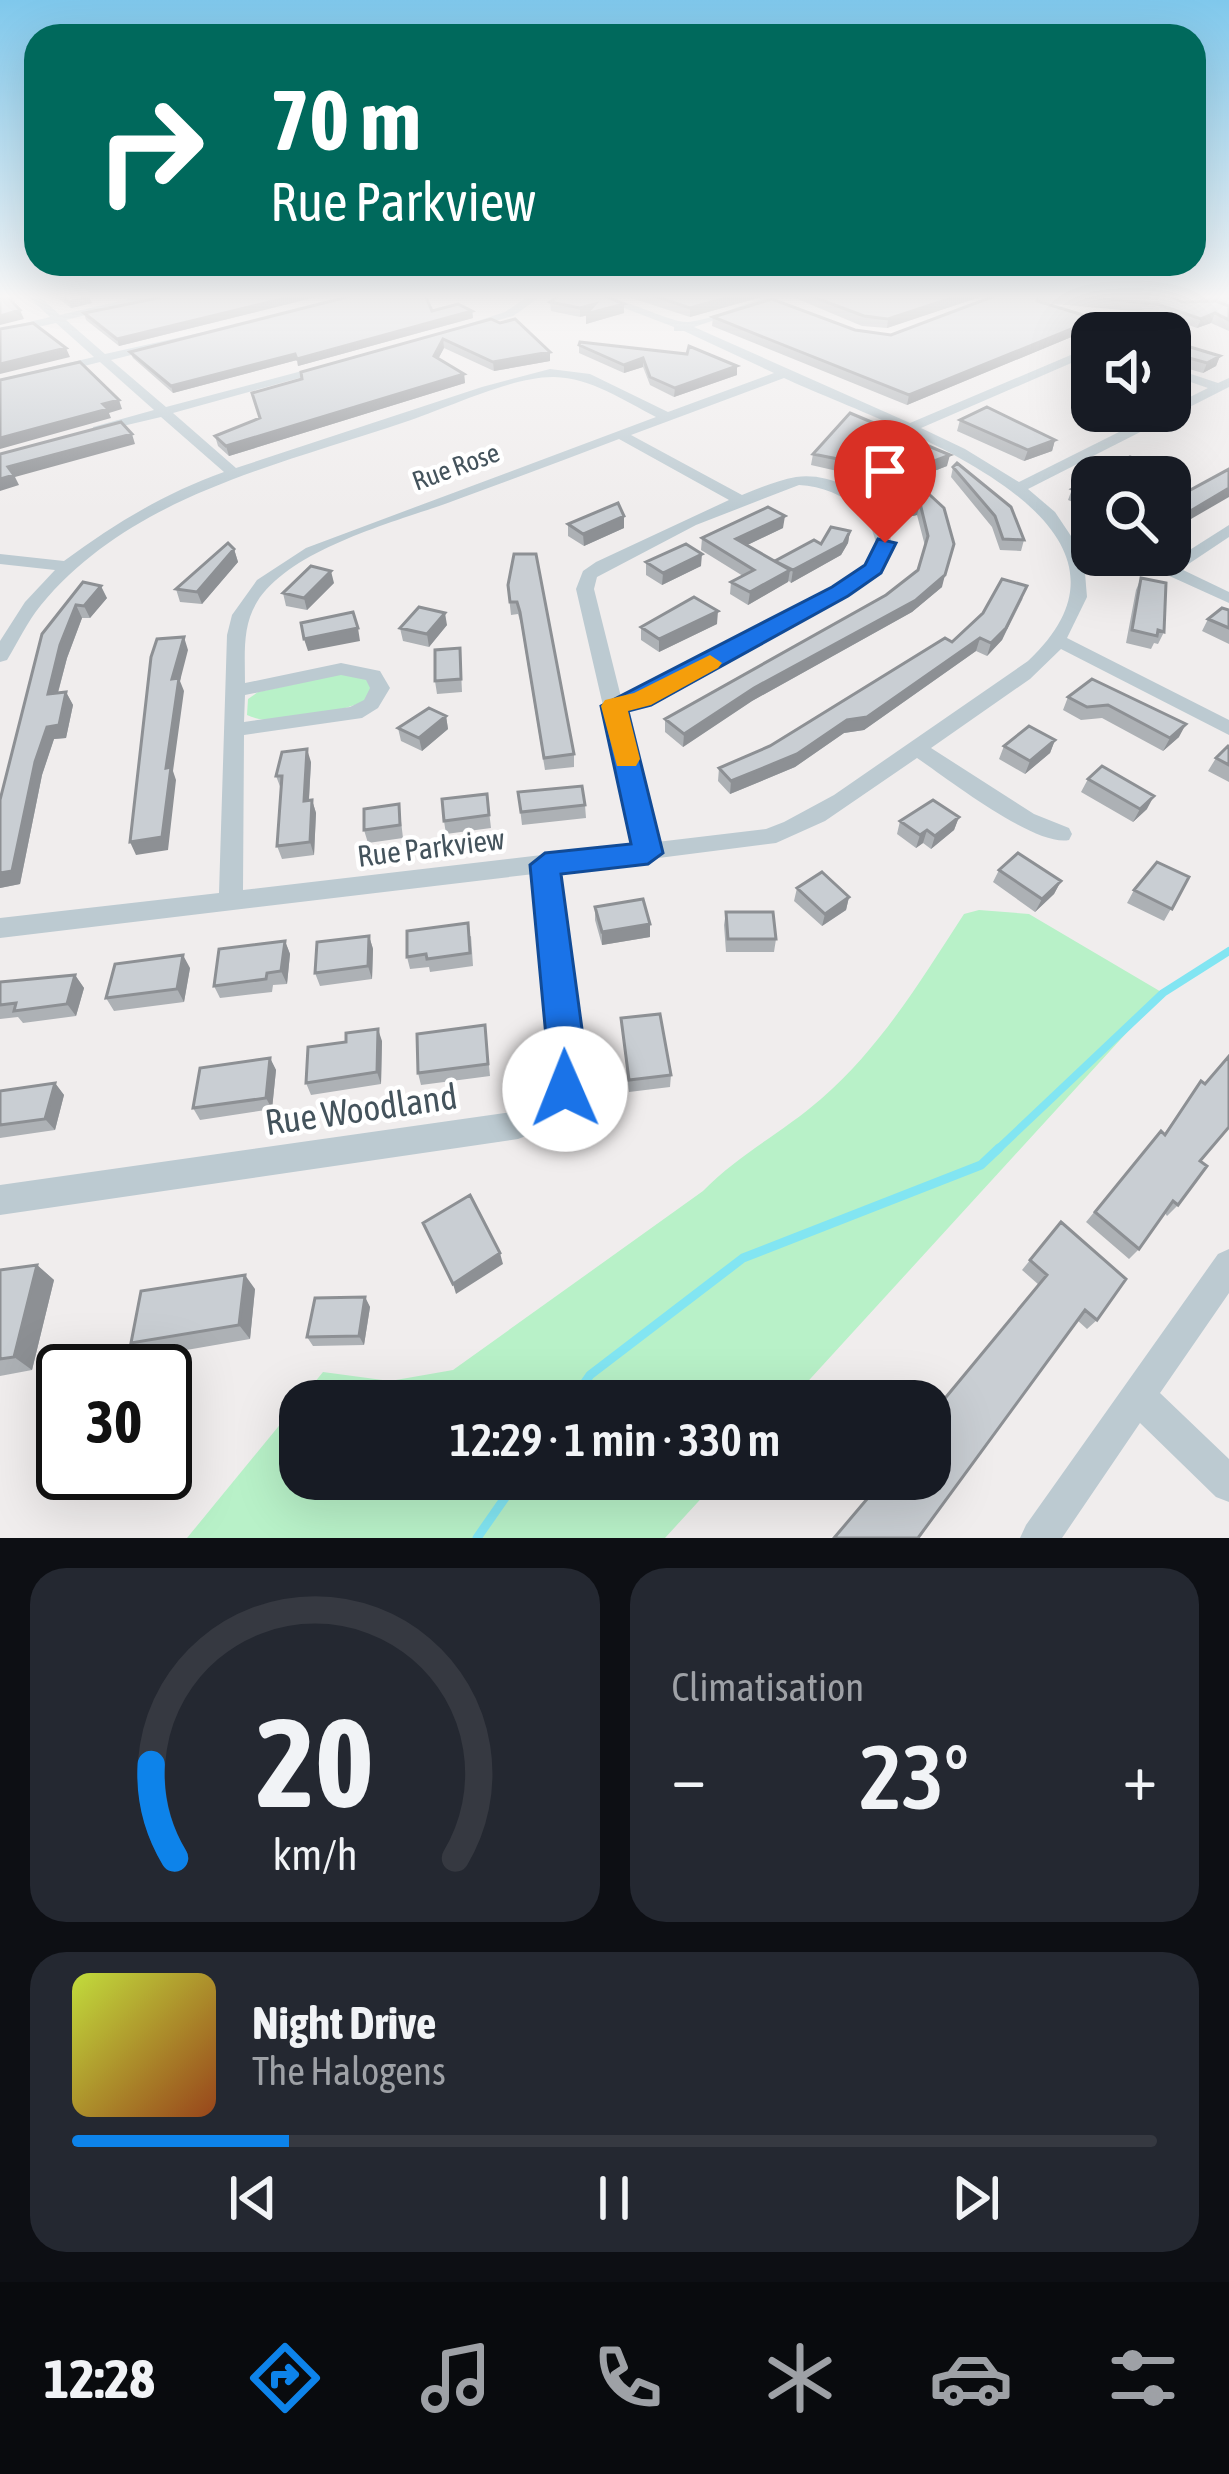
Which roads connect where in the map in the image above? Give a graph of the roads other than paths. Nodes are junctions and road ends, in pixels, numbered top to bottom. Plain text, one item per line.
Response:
1 (67, 367) edge
2 (113, 367) edge
3 (323, 367) edge
4 (766, 367) edge
5 (1053, 367) edge
6 (783, 374) junction
7 (1191, 376) edge
8 (0, 383) edge
9 (1224, 384) edge
10 (163, 412) junction
11 (667, 417) junction
12 (909, 428) junction
13 (86, 434) edge
14 (621, 435) junction
15 (233, 473) junction
16 (1021, 487) junction
17 (744, 502) junction
18 (1229, 530) edge
19 (1071, 552) edge
20 (1191, 556) edge
21 (0, 559) edge
22 (67, 566) junction
23 (1075, 576) edge
24 (1179, 576) edge
25 (1229, 598) edge
26 (21, 617) junction
27 (0, 618) edge
28 (1058, 640) junction
29 (0, 656) edge
30 (236, 691) junction
31 (614, 706) junction
32 (1229, 728) edge
33 (235, 730) junction
34 (915, 747) junction
35 (1061, 834) dead end
36 (648, 853) junction
37 (545, 865) junction
38 (231, 901) junction
39 (0, 928) edge
40 (0, 1200) edge
41 (1229, 1265) edge
42 (1141, 1399) junction
43 (1229, 1484) edge
44 (1039, 1538) edge

1 - 8 street
2 - 10 street
3 - 10 street
4 - 6 street
5 - 12 street
6 - 11 street, Rue Rose
6 - 12 street
7 - 9 street
9 - 16 street
10 - 13 street
10 - 15 street
11 - 14 street, Rue Rose
11 - 15 street
12 - 16 street
14 - 17 street
14 - 30 street, Rue Rose
15 - 22 street
16 - 19 street
17 - 31 street
17 - 31 street
18 - 20 street
21 - 22 street
22 - 26 street
23 - 28 street
24 - 25 street
26 - 27 street
26 - 29 street
28 - 32 street
28 - 34 street, Rue Parkview
30 - 33 street, Rue Rose
30 - 33 street
31 - 36 street
33 - 38 street, Rue Rose
34 - 35 street
34 - 36 street, Rue Parkview
36 - 37 street, Rue Parkview
37 - 38 street, Rue Parkview
37 - 40 street, Rue Woodland
38 - 39 street, Rue Parkview
41 - 42 street
42 - 43 street
42 - 44 street

